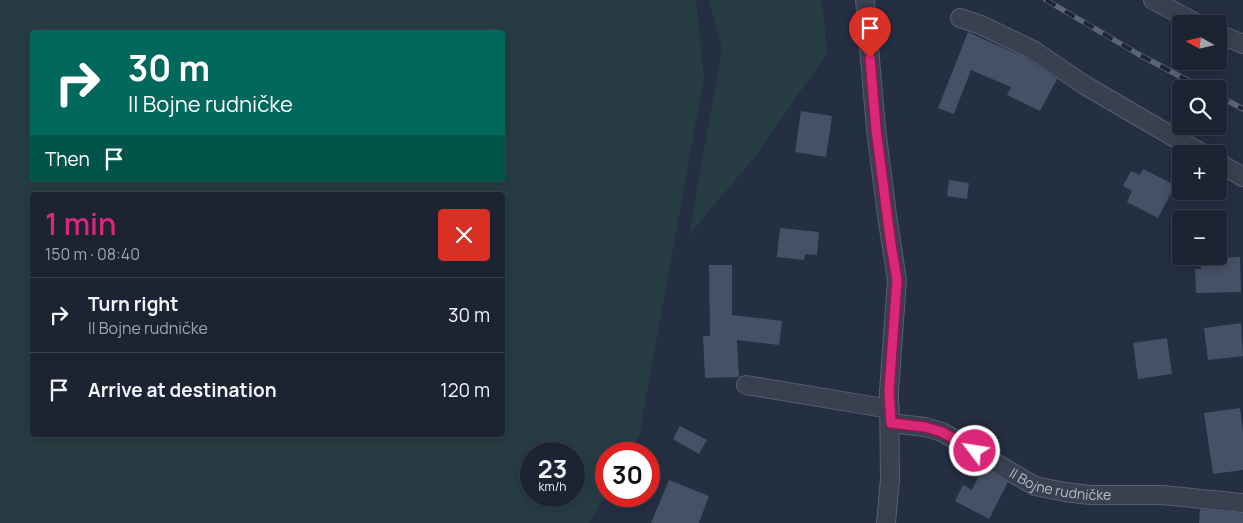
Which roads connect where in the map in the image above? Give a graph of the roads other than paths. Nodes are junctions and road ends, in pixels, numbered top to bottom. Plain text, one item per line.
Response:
1 (865, 0) edge
2 (1153, 0) edge
3 (1181, 15) edge
4 (960, 18) dead end
5 (1228, 38) edge
6 (1243, 44) edge
7 (1188, 145) edge
8 (1227, 168) edge
9 (1243, 177) edge
10 (746, 385) dead end
11 (890, 416) junction
12 (1243, 503) edge
13 (886, 523) edge

1 - 11 street
2 - 3 street
4 - 7 street
5 - 6 street
8 - 9 street
10 - 11 street, II Bojne rudničke
11 - 12 street, II Bojne rudničke
11 - 13 street

